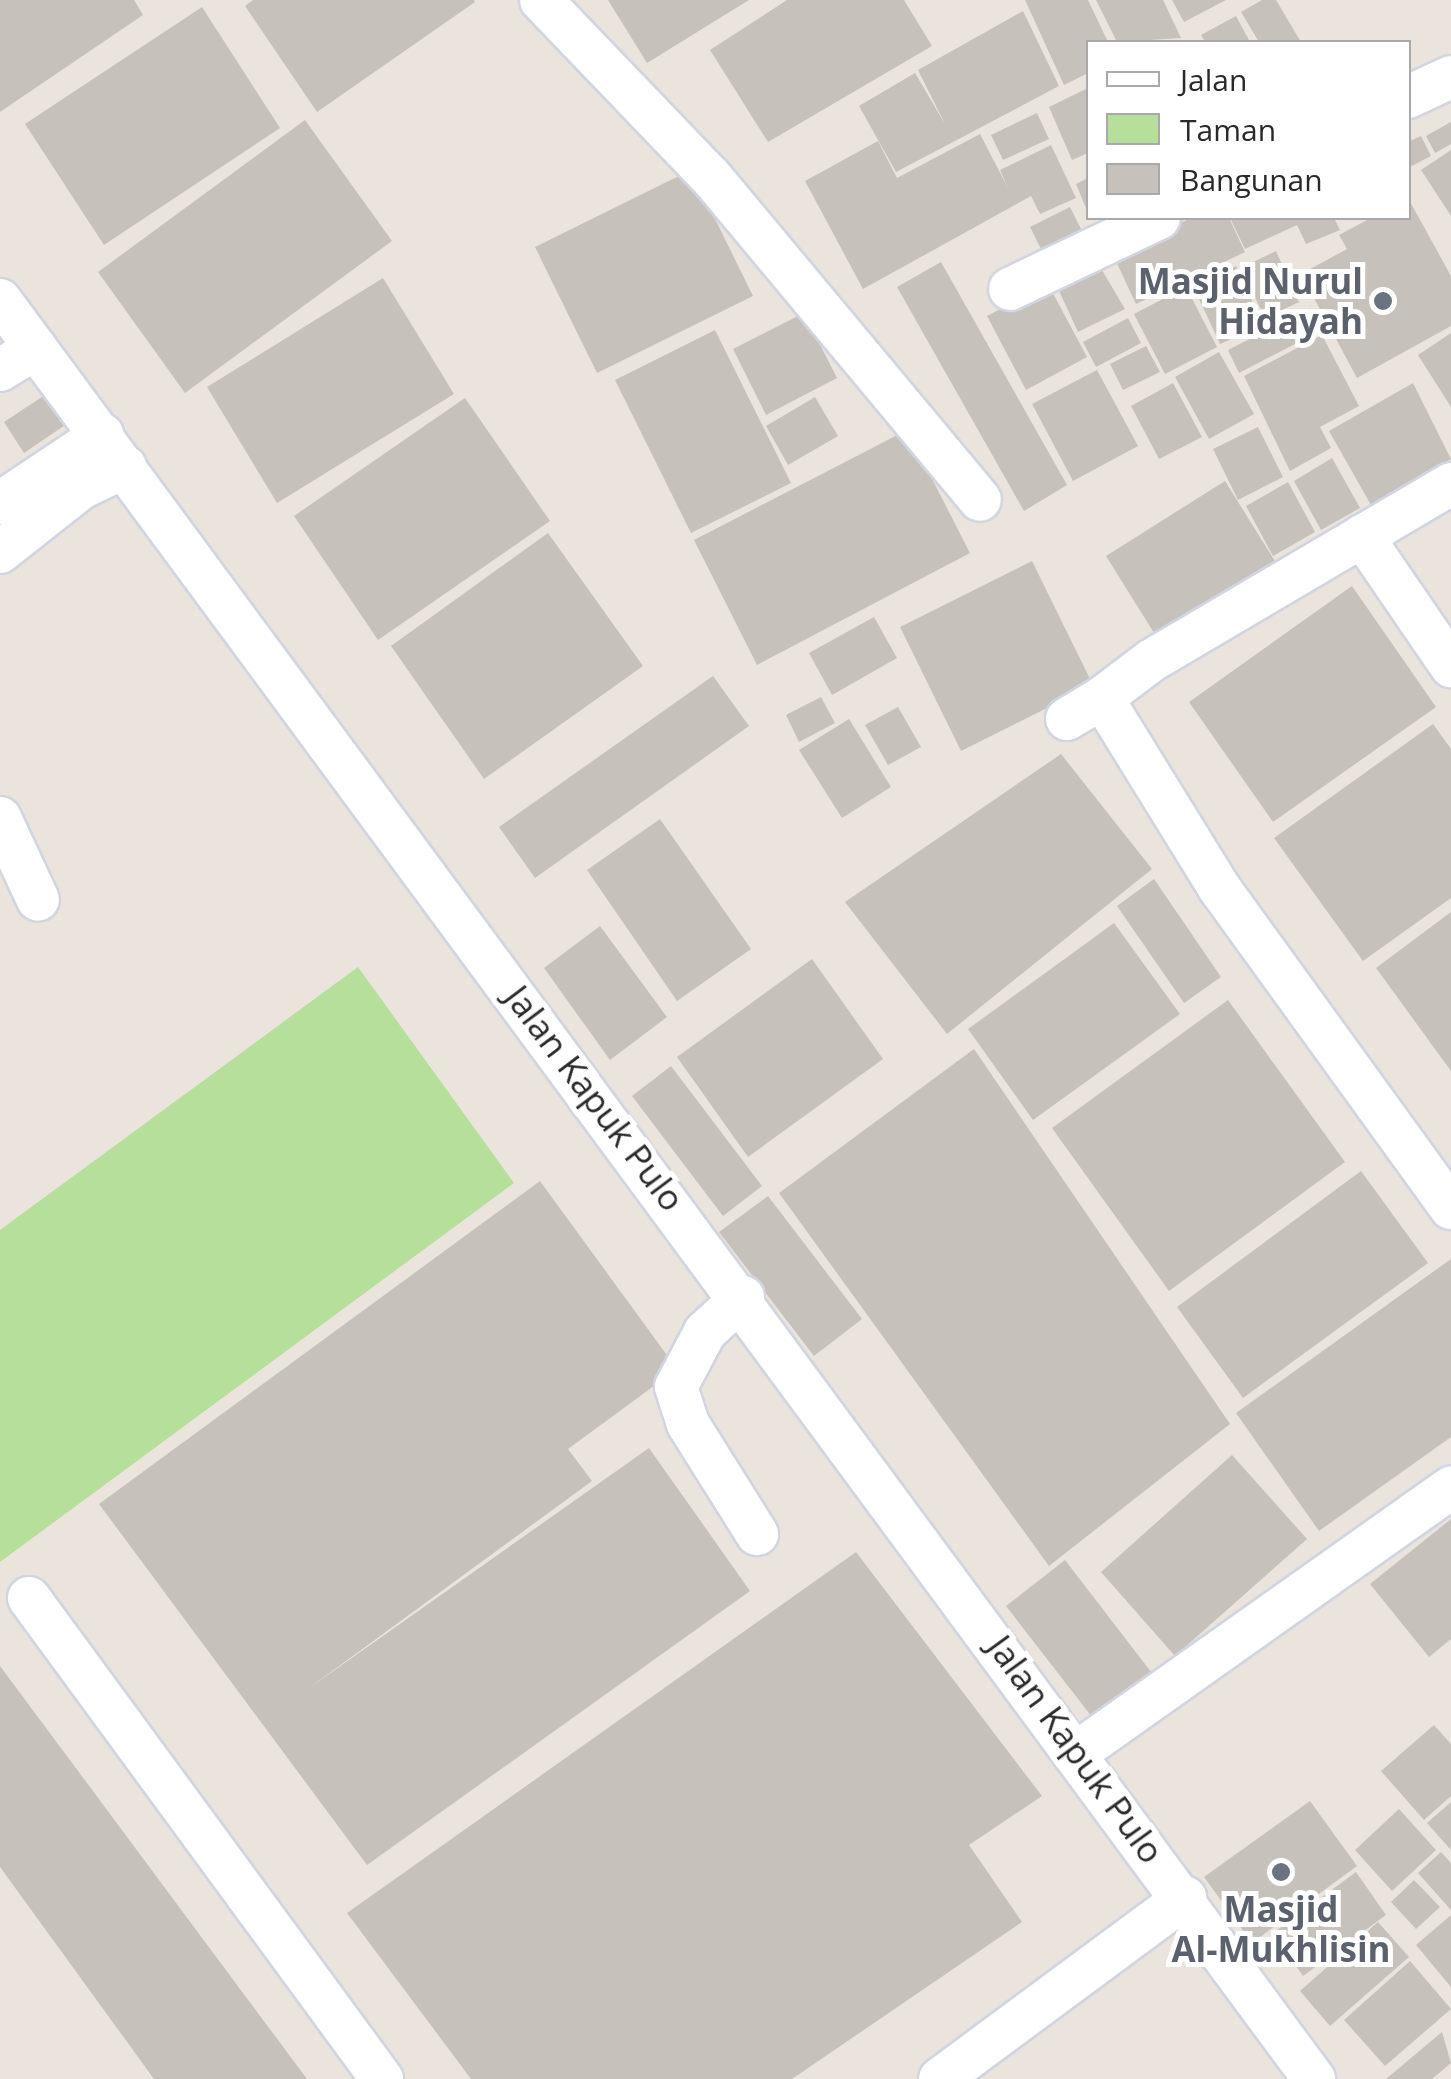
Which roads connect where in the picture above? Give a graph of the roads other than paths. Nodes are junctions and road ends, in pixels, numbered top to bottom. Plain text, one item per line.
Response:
1 (540, 0) edge
2 (1451, 77) edge
3 (1411, 97) edge
4 (1156, 220) edge
5 (1010, 289) dead end
6 (0, 300) edge
7 (36, 348) junction
8 (0, 370) edge
9 (113, 451) junction
10 (1451, 484) edge
11 (980, 500) dead end
12 (0, 502) edge
13 (1362, 536) junction
14 (0, 552) edge
15 (1451, 666) edge
16 (0, 818) edge
17 (38, 900) dead end
18 (1451, 1208) edge
19 (742, 1296) junction
20 (1451, 1488) edge
21 (756, 1534) dead end
22 (29, 1598) dead end
23 (1079, 1751) junction
24 (1185, 1898) junction
25 (382, 2079) edge
26 (940, 2079) edge
27 (1314, 2079) edge

1 - 11 street
2 - 3 street
4 - 5 street
6 - 7 street, Jalan Kapuk Pulo
7 - 8 street
7 - 9 street, Jalan Kapuk Pulo
9 - 12 street
9 - 14 street
9 - 19 street, Jalan Kapuk Pulo
10 - 13 street
13 - 15 street
13 - 18 street
16 - 17 street
19 - 21 street
19 - 23 street, Jalan Kapuk Pulo
20 - 23 street
22 - 25 street
23 - 24 street, Jalan Kapuk Pulo
24 - 26 street
24 - 27 street, Jalan Kapuk Pulo

